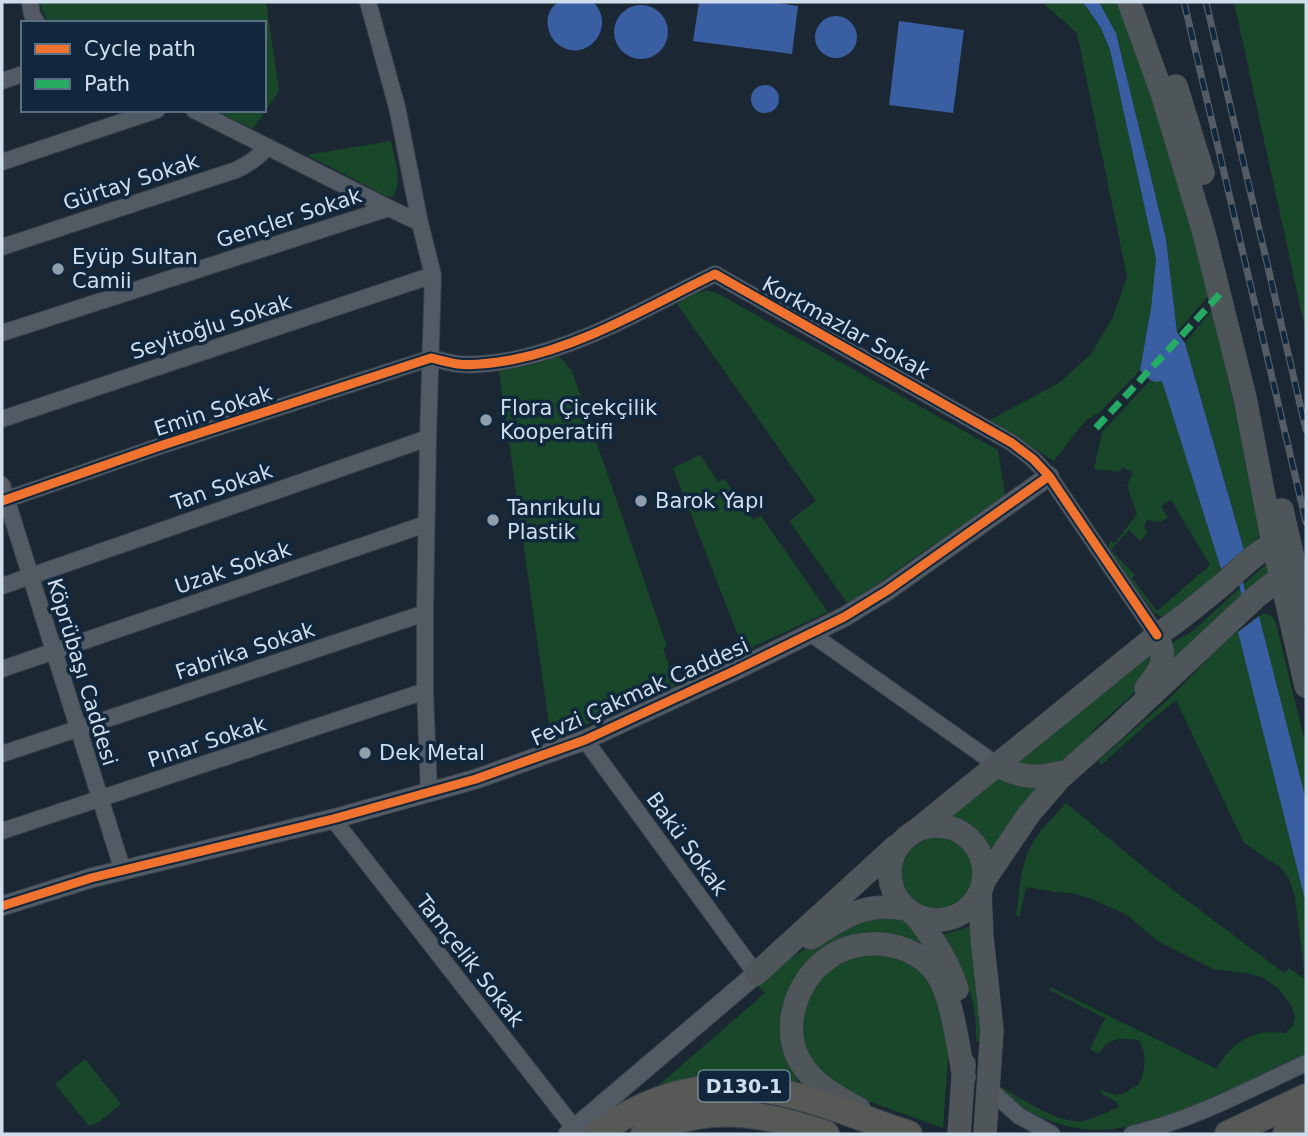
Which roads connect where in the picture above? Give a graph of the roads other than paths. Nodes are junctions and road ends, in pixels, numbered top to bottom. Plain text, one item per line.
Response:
1 (30, 2) edge
2 (368, 2) edge
3 (1129, 2) edge
4 (1146, 2) edge
5 (36, 21) edge
6 (21, 75) edge
7 (2, 81) edge
8 (152, 112) edge
9 (198, 112) edge
10 (267, 147) junction
11 (2, 162) edge
12 (388, 208) junction
13 (420, 223) junction
14 (2, 247) edge
15 (433, 275) junction
16 (2, 333) edge
17 (431, 358) junction
18 (2, 419) edge
19 (428, 438) junction
20 (1049, 476) junction
21 (3, 495) edge
22 (426, 524) junction
23 (1280, 540) junction
24 (1288, 573) junction
25 (30, 576) junction
26 (2, 586) edge
27 (1253, 601) junction
28 (425, 613) junction
29 (1298, 615) edge
30 (810, 633) junction
31 (1157, 635) junction
32 (54, 651) junction
33 (2, 669) edge
34 (1306, 686) edge
35 (425, 691) junction
36 (78, 729) junction
37 (1114, 730) junction
38 (585, 740) junction
39 (2, 754) edge
40 (997, 765) junction
41 (1070, 770) junction
42 (429, 792) junction
43 (101, 799) junction
44 (333, 819) junction
45 (918, 829) junction
46 (2, 831) edge
47 (900, 844) junction
48 (123, 871) junction
49 (981, 887) junction
50 (2, 906) edge
51 (911, 912) junction
52 (756, 974) junction
53 (1306, 1063) edge
54 (964, 1077) junction
55 (989, 1089) junction
56 (1306, 1097) edge
57 (698, 1117) junction
58 (1306, 1125) edge
59 (580, 1132) edge
60 (902, 1132) edge
61 (644, 1134) edge
62 (663, 1134) edge
63 (826, 1134) edge
64 (959, 1134) edge
65 (985, 1134) edge
66 (1053, 1134) edge
67 (1132, 1134) edge
68 (1228, 1134) edge
69 (1286, 1134) edge

1 - 5 street
2 - 13 street
3 - 23 main road
4 - 23 main road
6 - 7 street
8 - 11 street
9 - 10 street
10 - 12 street
10 - 14 street, Gürtay Sokak
12 - 13 street
12 - 16 street, Gençler Sokak
13 - 15 street
15 - 17 street
15 - 18 street, Seyitoğlu Sokak
17 - 19 street
17 - 20 street, Korkmazlar Sokak
17 - 21 street, Emin Sokak
19 - 22 street
19 - 25 street, Tan Sokak
20 - 30 street, Fevzi Çakmak Caddesi
20 - 31 street, Korkmazlar Sokak
21 - 25 street, Köprübaşı Caddesi
22 - 28 street
22 - 32 street, Uzak Sokak
23 - 24 main road
23 - 31 main road
24 - 27 main road
24 - 29 main road
25 - 26 street, Tan Sokak
25 - 32 street, Köprübaşı Caddesi
27 - 29 main road
27 - 37 main road
28 - 35 street
28 - 36 street, Fabrika Sokak
29 - 34 main road
30 - 38 street, Fevzi Çakmak Caddesi
30 - 40 street
31 - 37 main road
31 - 40 main road
32 - 33 street, Uzak Sokak
32 - 36 street, Köprübaşı Caddesi
35 - 42 street
35 - 43 street, Pınar Sokak
36 - 39 street, Fabrika Sokak
36 - 43 street, Köprübaşı Caddesi
37 - 41 main road
38 - 42 street, Fevzi Çakmak Caddesi
38 - 52 street, Bakü Sokak
40 - 41 main road
40 - 45 main road
41 - 49 main road
42 - 44 street, Fevzi Çakmak Caddesi
43 - 46 street, Pınar Sokak
43 - 48 street, Köprübaşı Caddesi
44 - 48 street, Fevzi Çakmak Caddesi
44 - 59 street, Tamçelik Sokak
45 - 47 main road
45 - 49 main road
47 - 51 main road
47 - 52 main road
48 - 50 street, Fevzi Çakmak Caddesi
49 - 51 main road
49 - 55 main road
51 - 52 main road
51 - 54 main road
52 - 59 street
53 - 67 street
54 - 60 main road
54 - 64 main road
55 - 65 main road
55 - 66 street
56 - 68 highway
57 - 61 highway, D130-1
57 - 62 highway
57 - 63 highway, D130-1
58 - 69 highway
59 - 60 highway, D130-1

